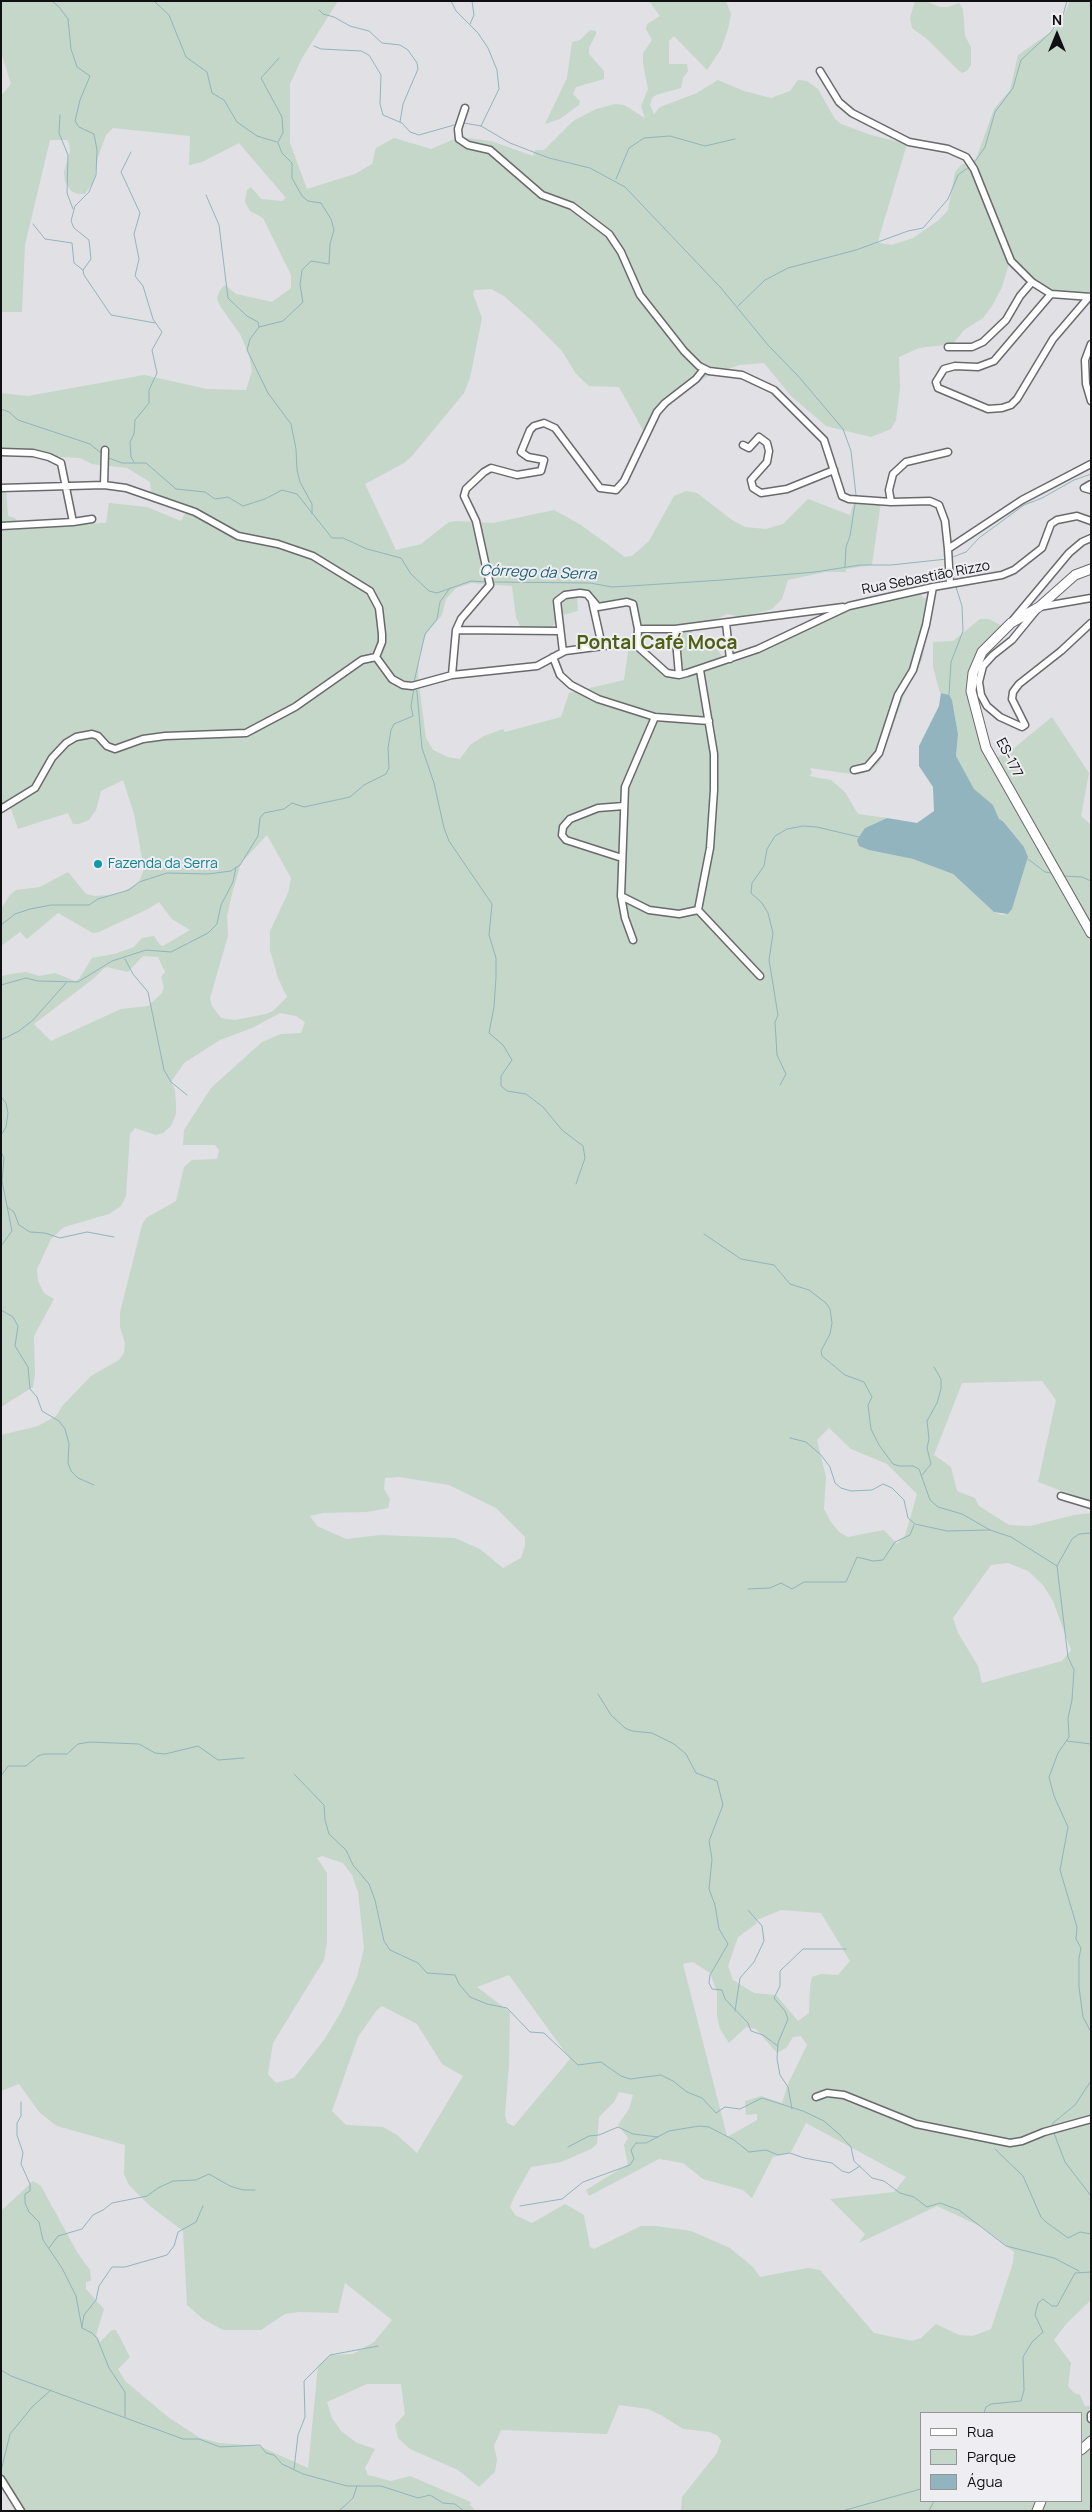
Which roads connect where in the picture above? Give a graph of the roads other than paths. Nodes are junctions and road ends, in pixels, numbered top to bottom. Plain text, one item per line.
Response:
1 (820, 71) dead end
2 (465, 108) dead end
3 (1032, 282) junction
4 (1051, 294) junction
5 (1090, 297) edge
6 (1091, 344) edge
7 (948, 347) dead end
8 (1088, 361) edge
9 (704, 369) junction
10 (1091, 401) edge
11 (743, 445) dead end
12 (105, 450) dead end
13 (1, 452) edge
14 (948, 452) dead end
15 (1091, 464) edge
16 (834, 470) junction
17 (1091, 484) edge
18 (104, 485) junction
19 (65, 486) junction
20 (1, 488) edge
21 (1091, 490) edge
22 (891, 502) junction
23 (92, 520) dead end
24 (1091, 521) edge
25 (73, 522) junction
26 (1, 526) edge
27 (1091, 538) edge
28 (948, 555) junction
29 (1091, 569) edge
30 (950, 584) junction
31 (933, 587) junction
32 (1091, 598) edge
33 (592, 600) junction
34 (848, 606) junction
35 (1040, 607) junction
36 (726, 623) junction
37 (1011, 623) junction
38 (1091, 623) edge
39 (638, 629) junction
40 (674, 629) junction
41 (456, 630) junction
42 (559, 630) junction
43 (602, 646) junction
44 (637, 646) junction
45 (563, 652) junction
46 (376, 657) junction
47 (553, 657) junction
48 (730, 659) junction
49 (700, 670) junction
50 (452, 675) junction
51 (679, 675) junction
52 (655, 717) junction
53 (708, 720) junction
54 (854, 770) dead end
55 (624, 806) junction
56 (1, 809) edge
57 (622, 858) junction
58 (621, 896) junction
59 (698, 910) junction
60 (1091, 933) edge
61 (633, 940) dead end
62 (760, 976) dead end
63 (1061, 1496) dead end
64 (1091, 1505) edge
65 (816, 2097) dead end
66 (1091, 2118) edge
67 (1091, 2440) edge
68 (1082, 2449) edge
69 (1, 2479) edge
70 (21, 2511) edge

1 - 3 street
2 - 9 street
3 - 4 street
3 - 7 street
4 - 5 street
4 - 5 street
6 - 8 street
8 - 10 street
9 - 16 street
9 - 41 street
11 - 16 street
12 - 18 street
13 - 19 street
14 - 22 street
15 - 28 street
16 - 22 street
17 - 21 street
18 - 19 street
18 - 46 street
19 - 20 street
19 - 25 street
22 - 28 street
23 - 25 street
24 - 30 street, Rua Sebastião Rizzo
25 - 26 street
27 - 37 street
28 - 30 street
29 - 35 main road, ES-177
30 - 31 street, Rua Sebastião Rizzo
31 - 34 street, Rua Sebastião Rizzo
31 - 54 street
32 - 35 street
33 - 39 street
33 - 42 street
33 - 43 street
34 - 36 street
34 - 48 street, Rua Sebastião Rizzo
35 - 37 main road, ES-177 / ES-177
35 - 38 street
36 - 40 street
36 - 48 street
37 - 60 main road, ES-177 / ES-177
39 - 40 street
39 - 44 street
40 - 51 street
41 - 42 street
41 - 50 street
42 - 45 street
43 - 44 street
43 - 45 street
44 - 51 street
45 - 47 street
46 - 50 street
46 - 56 street
47 - 50 street
47 - 52 street
48 - 49 street, Rua Sebastião Rizzo
49 - 51 street, Rua Sebastião Rizzo
49 - 53 street
52 - 53 street
52 - 55 street
53 - 59 street
55 - 57 street
55 - 57 street
57 - 58 street
58 - 59 street
58 - 61 street
59 - 62 street
63 - 64 street
65 - 66 street
67 - 68 main road
69 - 70 street

